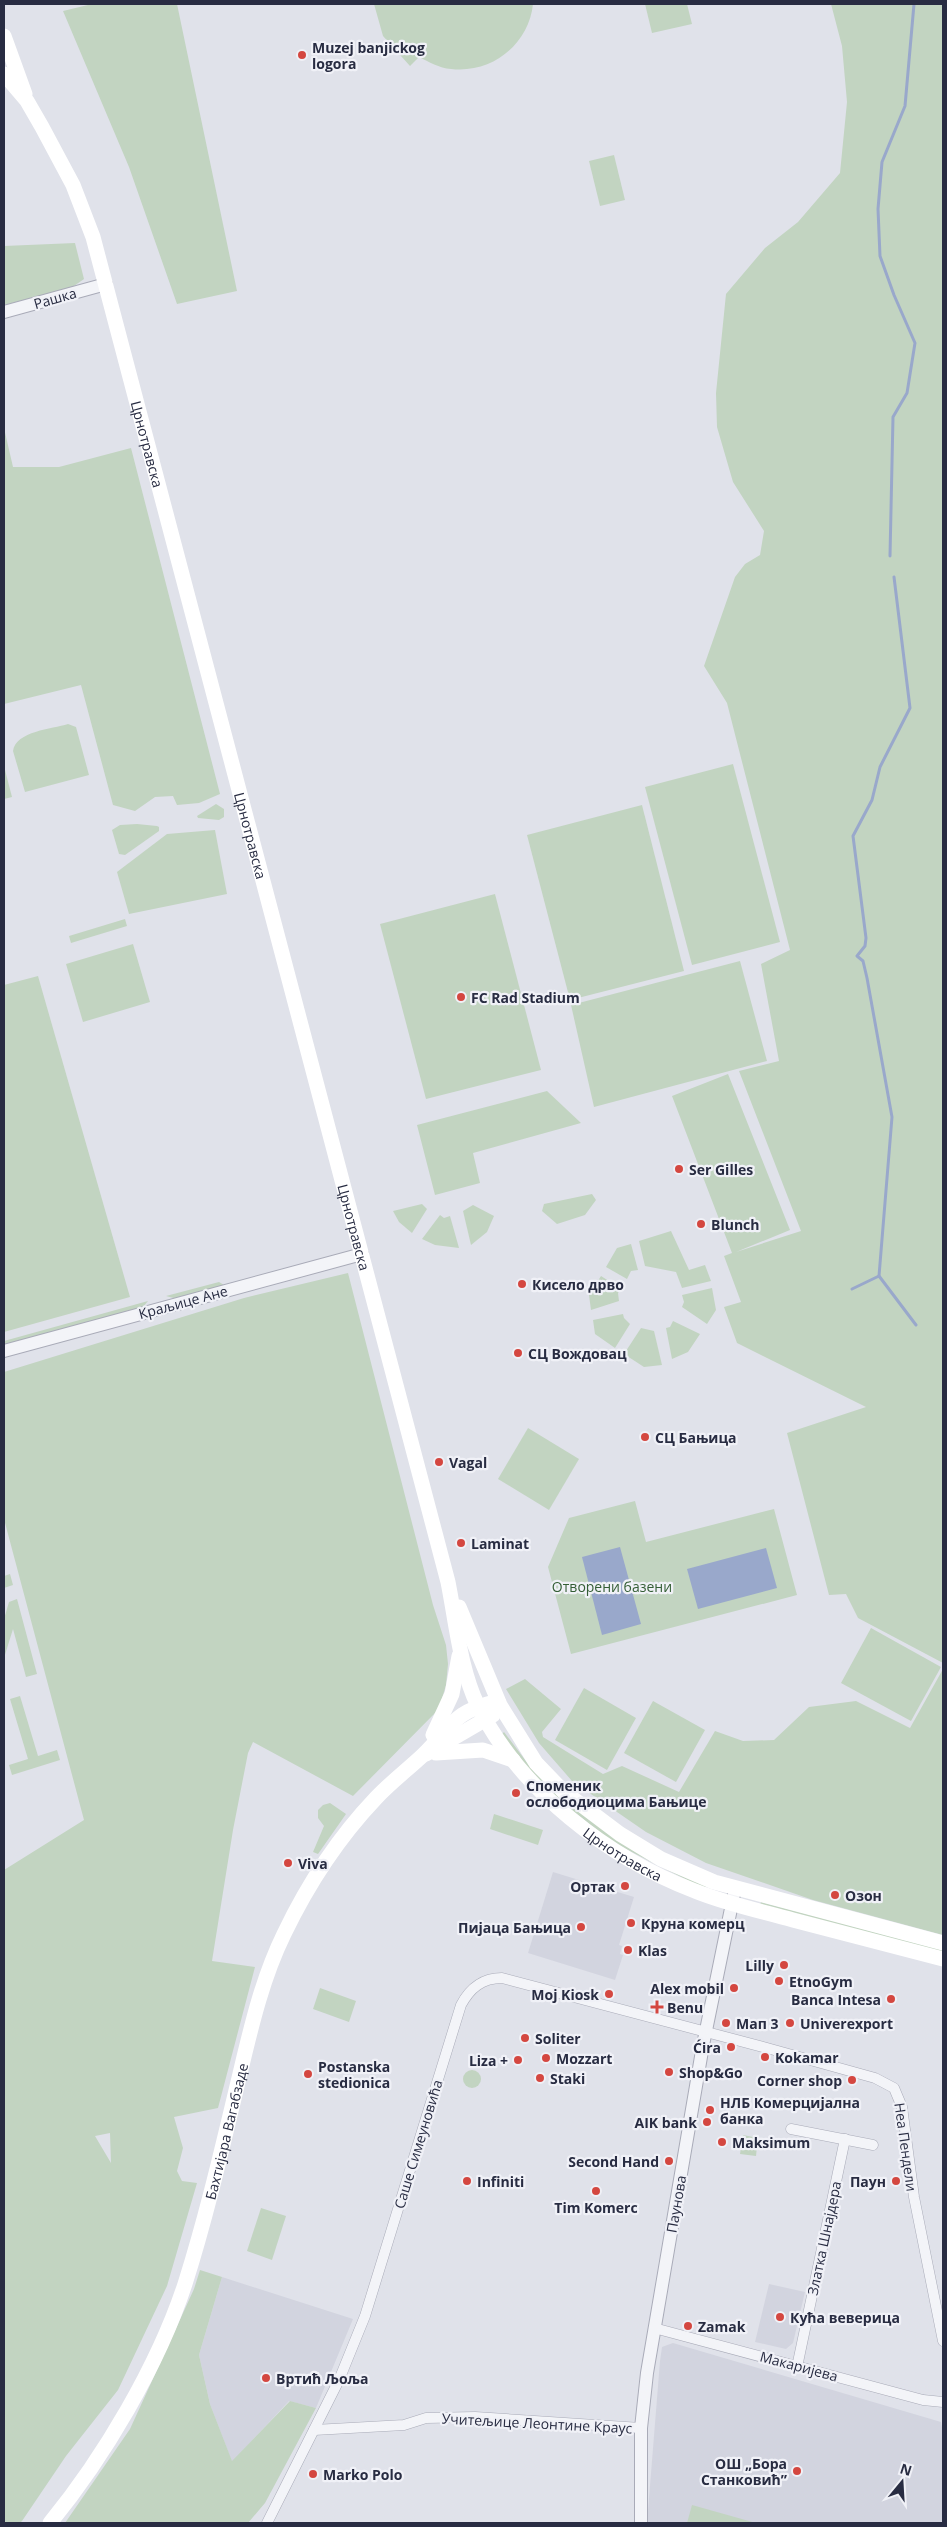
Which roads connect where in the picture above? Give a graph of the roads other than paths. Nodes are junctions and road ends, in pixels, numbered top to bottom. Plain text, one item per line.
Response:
1 (4, 36) edge
2 (4, 74) edge
3 (26, 101) junction
4 (106, 284) junction
5 (4, 312) edge
6 (362, 1254) junction
7 (4, 1351) edge
8 (448, 1582) junction
9 (460, 1645) junction
10 (500, 1705) junction
11 (482, 1713) junction
12 (422, 1756) junction
13 (513, 1760) junction
14 (735, 1888) junction
15 (732, 1903) junction
16 (943, 1943) edge
17 (943, 1959) edge
18 (706, 2032) junction
19 (791, 2129) dead end
20 (845, 2139) junction
21 (873, 2144) dead end
22 (654, 2328) junction
23 (943, 2340) edge
24 (797, 2367) junction
25 (943, 2402) edge
26 (641, 2428) junction
27 (314, 2430) junction
28 (50, 2523) edge
29 (267, 2523) edge
30 (641, 2523) edge

1 - 3 main road, Црнотравска
2 - 3 main road, Црнотравска
3 - 4 main road, Црнотравска
4 - 5 street, Рашка
4 - 6 main road, Црнотравска
6 - 7 street, Краљице Ане
6 - 8 main road, Црнотравска
8 - 9 main road, Црнотравска
8 - 10 main road, Црнотравска
9 - 11 main road, Црнотравска
9 - 12 main road
10 - 11 main road, Бахтијара Вагабзаде
10 - 14 main road, Црнотравска
11 - 12 main road, Бахтијара Вагабзаде
11 - 13 main road, Црнотравска
12 - 13 main road
12 - 28 main road, Бахтијара Вагабзаде
13 - 15 main road, Црнотравска
14 - 15 street, Паунова
14 - 16 main road, Црнотравска
15 - 17 main road, Црнотравска
15 - 18 street, Паунова
18 - 22 street, Паунова
18 - 23 street, Неа Пендели
18 - 27 street, Саше Симеуновића
19 - 20 street
20 - 21 street
20 - 24 street, Златка Шнајдера
22 - 24 street, Макаријева
22 - 26 street, Паунова
24 - 25 street, Макаријева
26 - 27 street, Учитељице Леонтине Краус
26 - 30 street, Паунова
27 - 29 street, Саше Симеуновића

